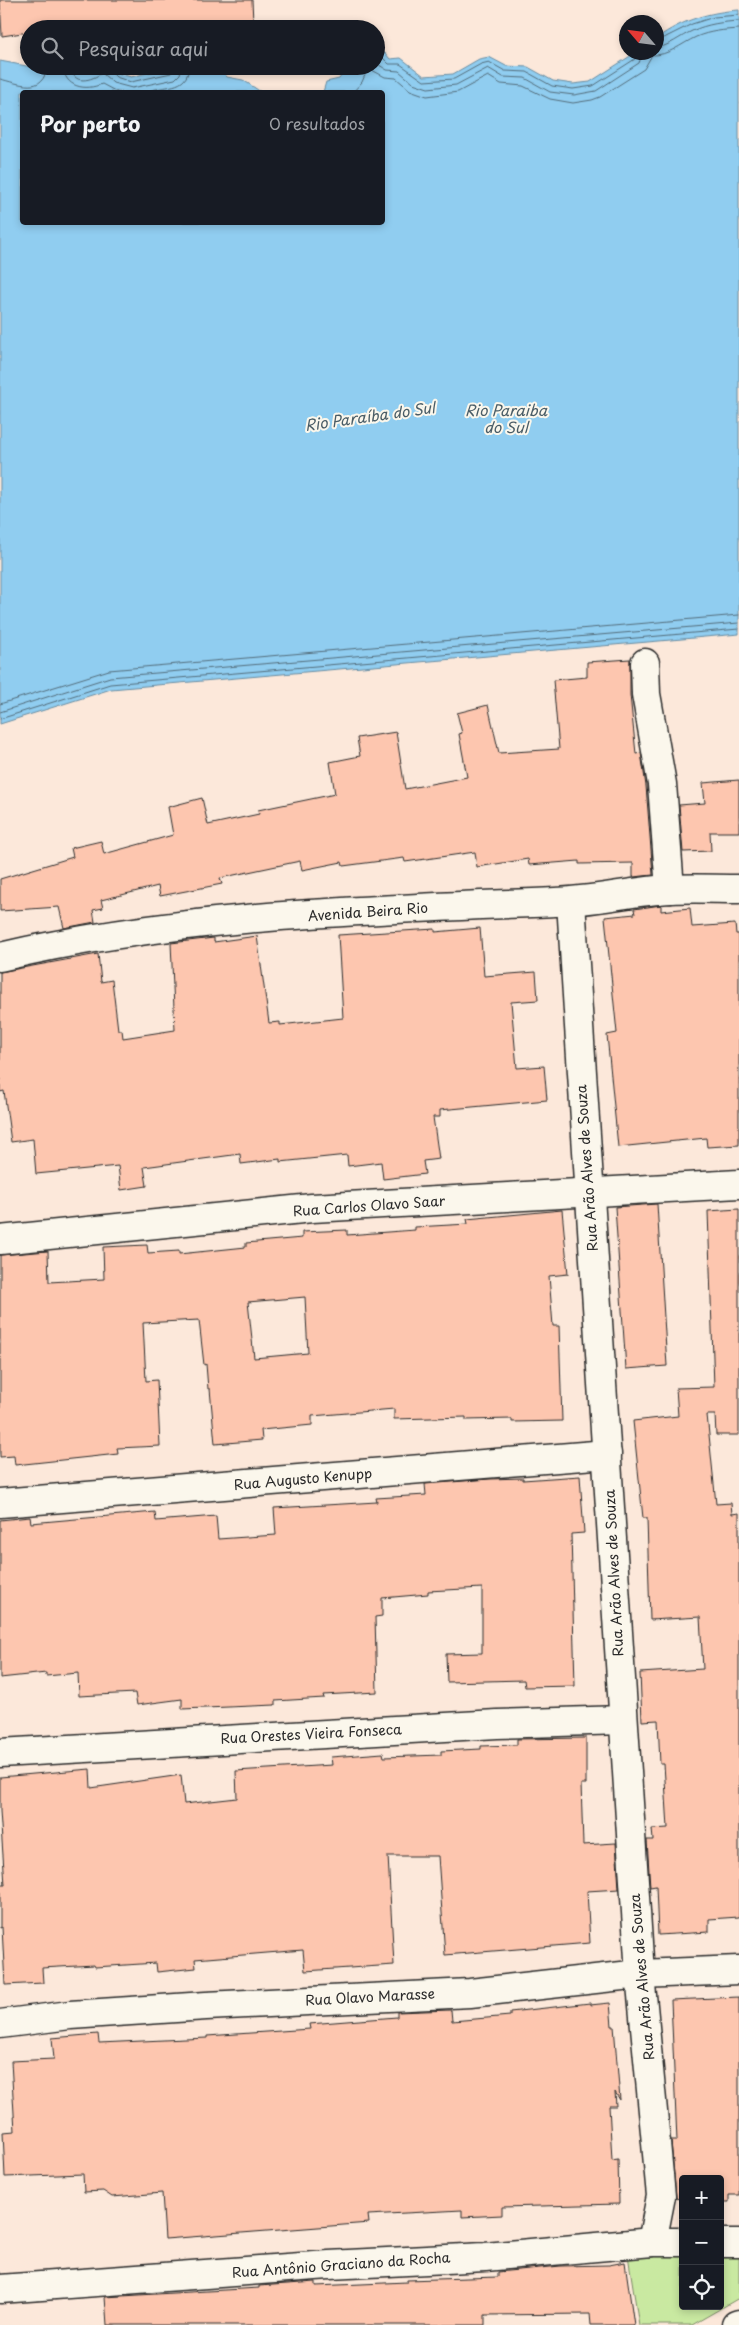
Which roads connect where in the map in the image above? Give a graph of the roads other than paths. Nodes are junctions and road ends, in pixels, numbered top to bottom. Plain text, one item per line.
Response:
1 (645, 663) dead end
2 (739, 888) edge
3 (670, 889) junction
4 (571, 902) junction
5 (0, 957) edge
6 (739, 1184) edge
7 (588, 1193) junction
8 (0, 1240) edge
9 (607, 1454) junction
10 (0, 1503) edge
11 (623, 1720) junction
12 (0, 1752) edge
13 (739, 1970) edge
14 (640, 1974) junction
15 (0, 2024) edge
16 (652, 2242) junction
17 (679, 2242) edge
18 (724, 2243) edge
19 (739, 2243) edge
20 (0, 2289) edge

1 - 3 street
2 - 3 street, Avenida Beira Rio
3 - 4 street, Avenida Beira Rio
4 - 5 street, Avenida Beira Rio
4 - 7 street, Rua Arão Alves de Souza
6 - 7 street, Rua Carlos Olavo Saar
7 - 8 street, Rua Carlos Olavo Saar
7 - 9 street, Rua Arão Alves de Souza
9 - 10 street, Rua Augusto Kenupp
9 - 11 street, Rua Arão Alves de Souza
11 - 12 street, Rua Orestes Vieira Fonseca
11 - 14 street, Rua Arão Alves de Souza
13 - 14 street, Rua Olavo Marasse
14 - 15 street, Rua Olavo Marasse
14 - 16 street, Rua Arão Alves de Souza
16 - 17 street, Rua Antônio Graciano da Rocha
16 - 20 street, Rua Antônio Graciano da Rocha
18 - 19 street

